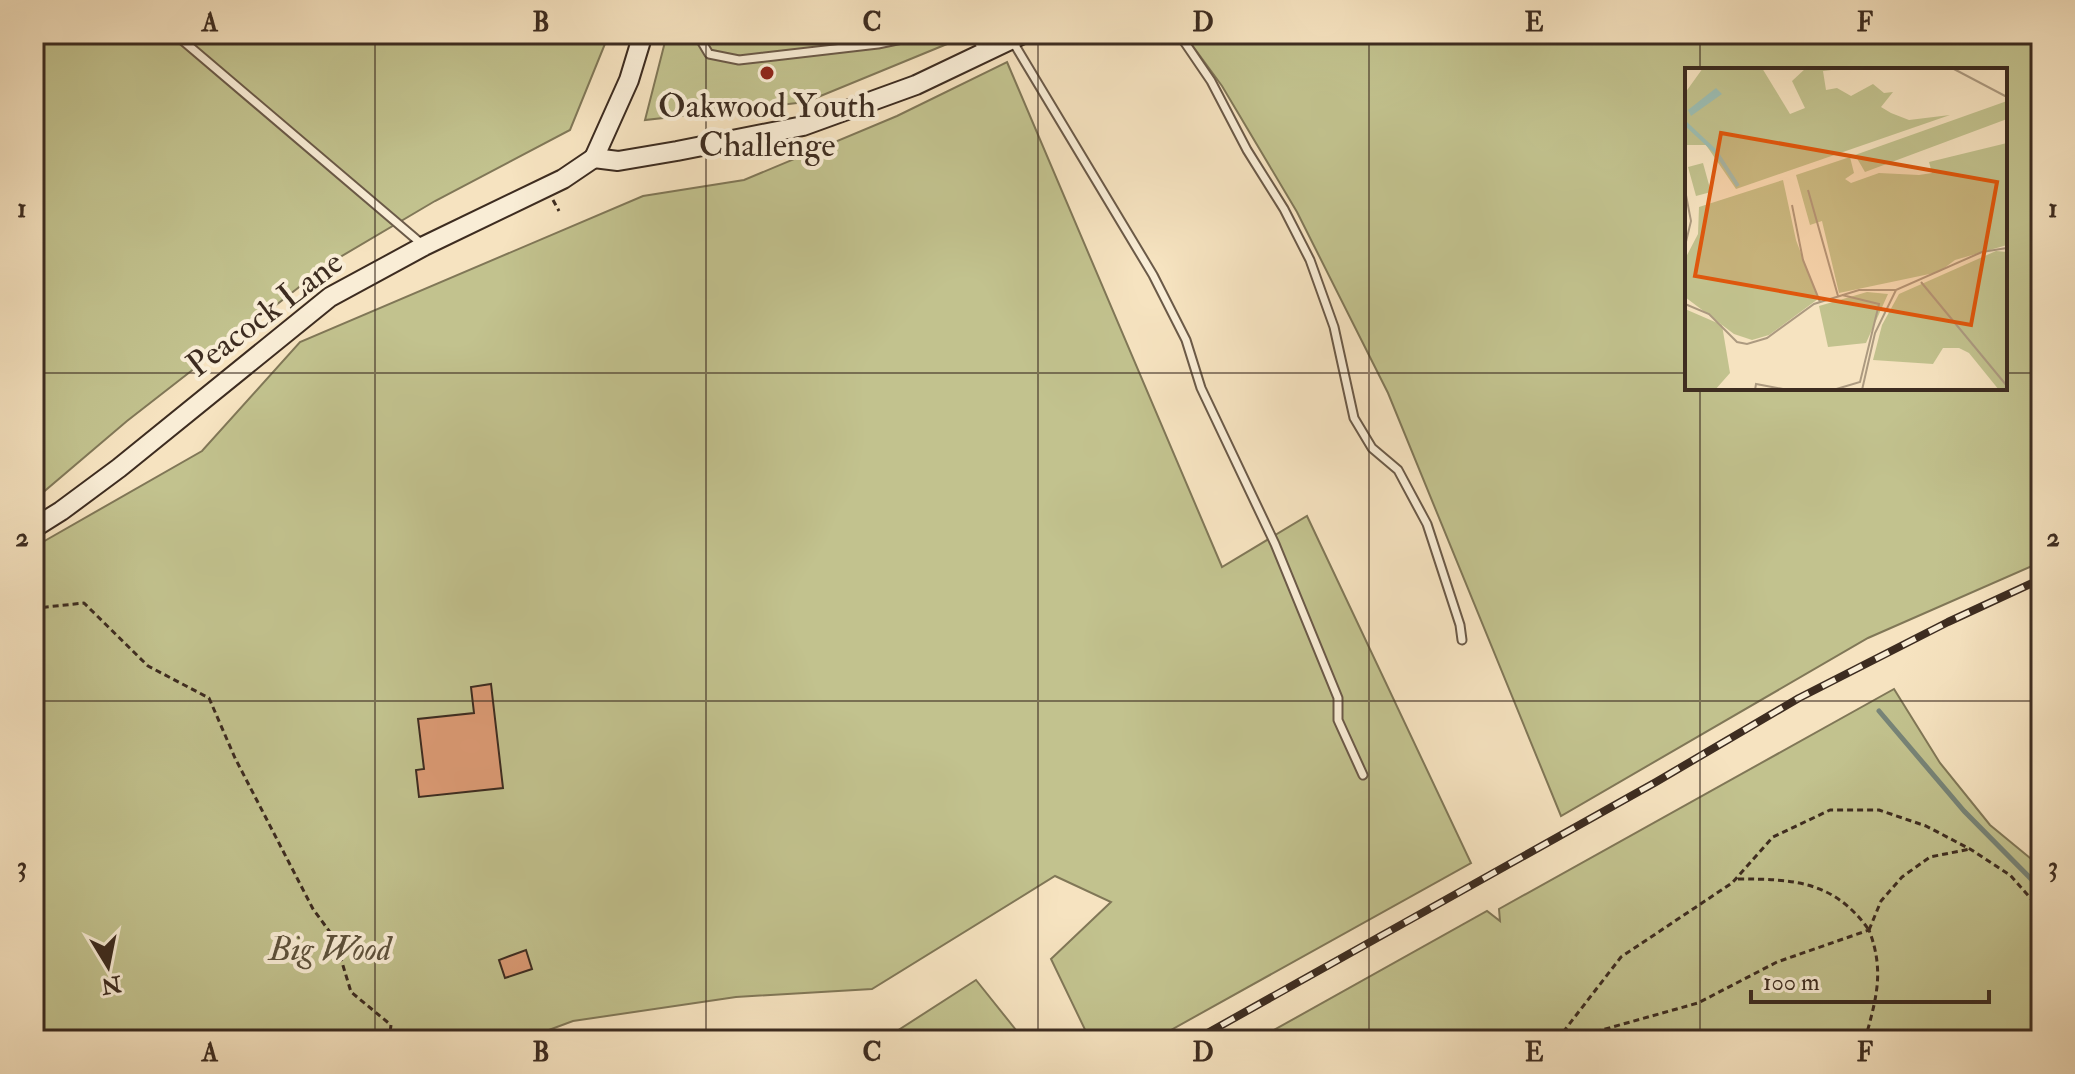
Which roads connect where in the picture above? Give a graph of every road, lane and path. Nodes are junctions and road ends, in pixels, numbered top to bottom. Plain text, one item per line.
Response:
1 (175, 34) edge
2 (643, 34) edge
3 (697, 34) edge
4 (926, 34) edge
5 (973, 34) edge
6 (1179, 34) edge
7 (1018, 37) edge
8 (985, 53) junction
9 (594, 158) junction
10 (424, 246) junction
11 (34, 528) edge
12 (34, 611) edge
13 (1462, 640) dead end
14 (1363, 775) dead end
15 (1970, 849) junction
16 (1736, 879) junction
17 (2028, 896) junction
18 (2041, 910) edge
19 (2041, 916) edge
20 (1869, 930) junction
21 (2041, 1030) edge
22 (389, 1040) edge
23 (1557, 1040) edge
24 (1566, 1040) edge
25 (1865, 1040) edge
26 (2029, 1040) edge

1 - 10 lane
2 - 9 street
3 - 4 lane
5 - 8 lane
6 - 13 lane
7 - 8 street
7 - 14 lane
8 - 9 street
9 - 10 street, Peacock Lane
10 - 11 street, Peacock Lane
12 - 22 path
15 - 16 path
15 - 17 path
15 - 20 path
16 - 20 path
16 - 23 path
17 - 18 path
17 - 19 path
20 - 24 path
20 - 25 path
21 - 26 path

